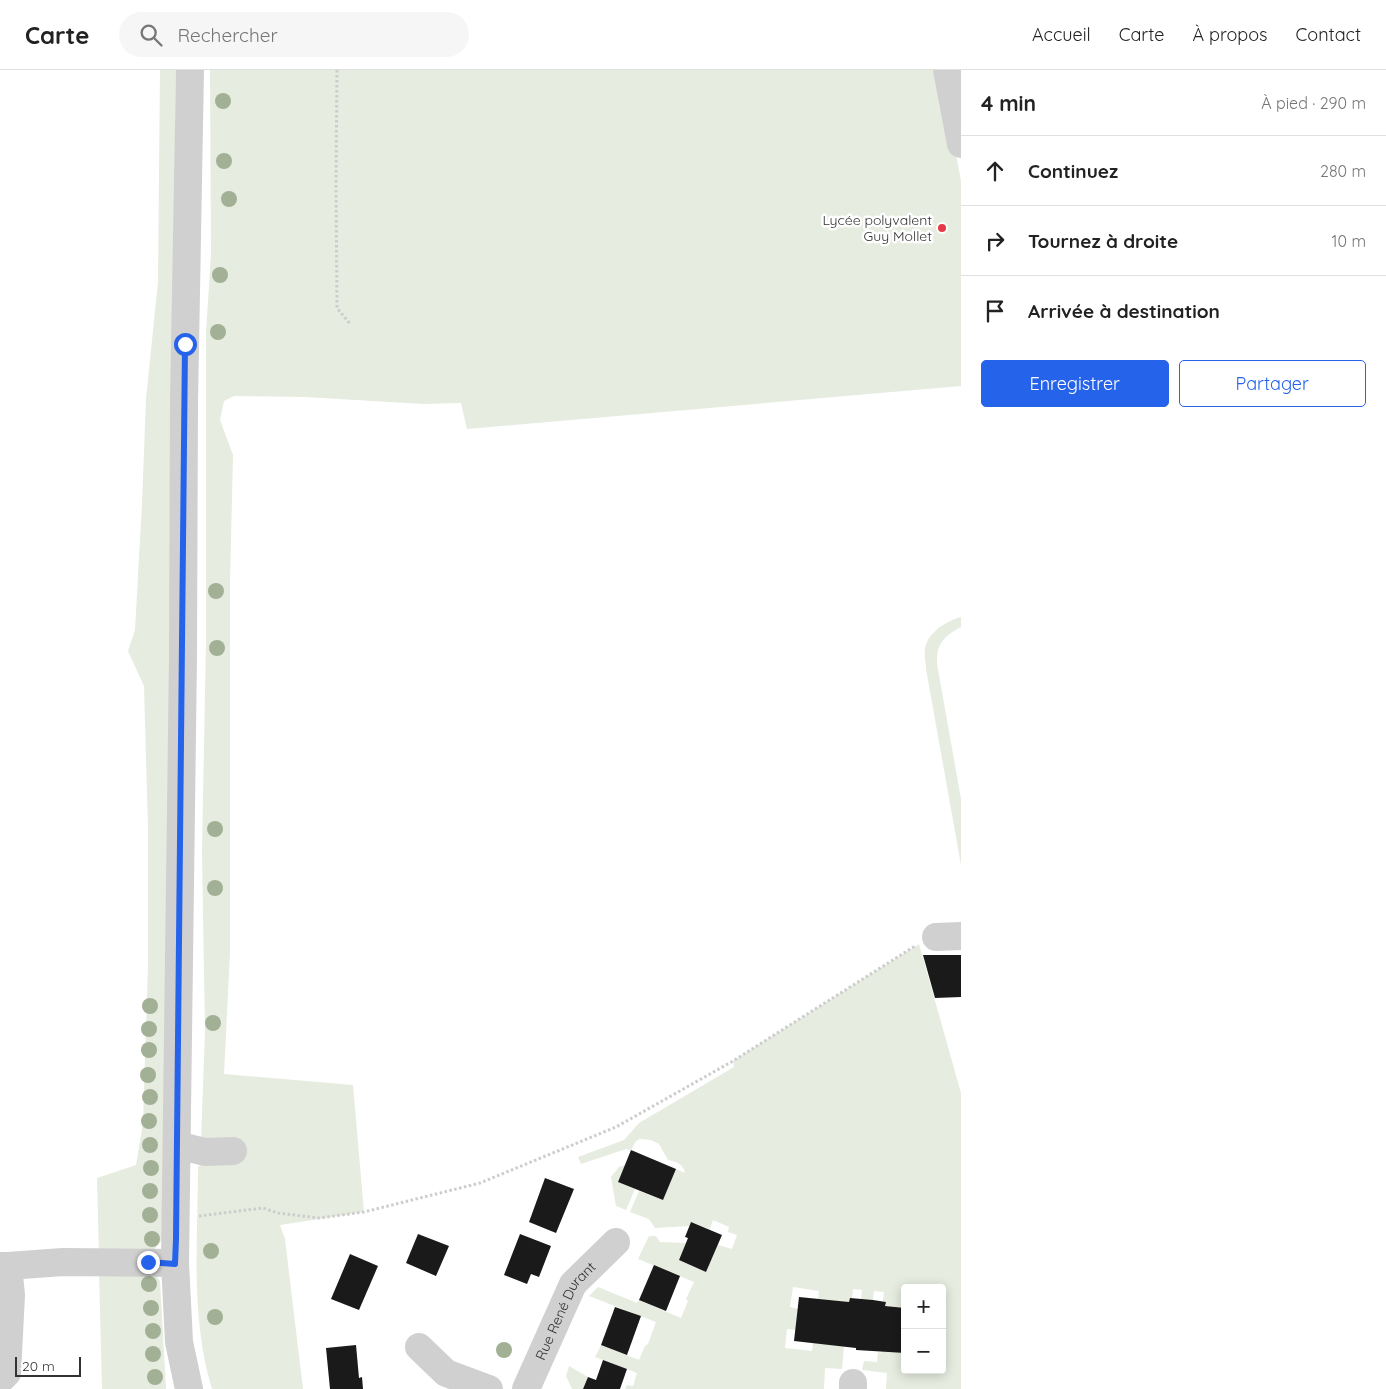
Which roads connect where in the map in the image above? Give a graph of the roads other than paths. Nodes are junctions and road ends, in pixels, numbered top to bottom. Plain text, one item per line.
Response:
1 (190, 70) edge
2 (947, 70) edge
3 (961, 144) edge
4 (178, 1145) junction
5 (234, 1151) dead end
6 (616, 1242) dead end
7 (175, 1264) junction
8 (4, 1266) edge
9 (419, 1347) dead end
10 (0, 1380) edge
11 (189, 1388) edge
12 (489, 1389) edge
13 (526, 1389) edge

1 - 4 street
2 - 3 street
4 - 5 street
4 - 7 street
6 - 13 street, Rue René Durant
7 - 8 street
7 - 11 street
8 - 10 street
9 - 12 street

